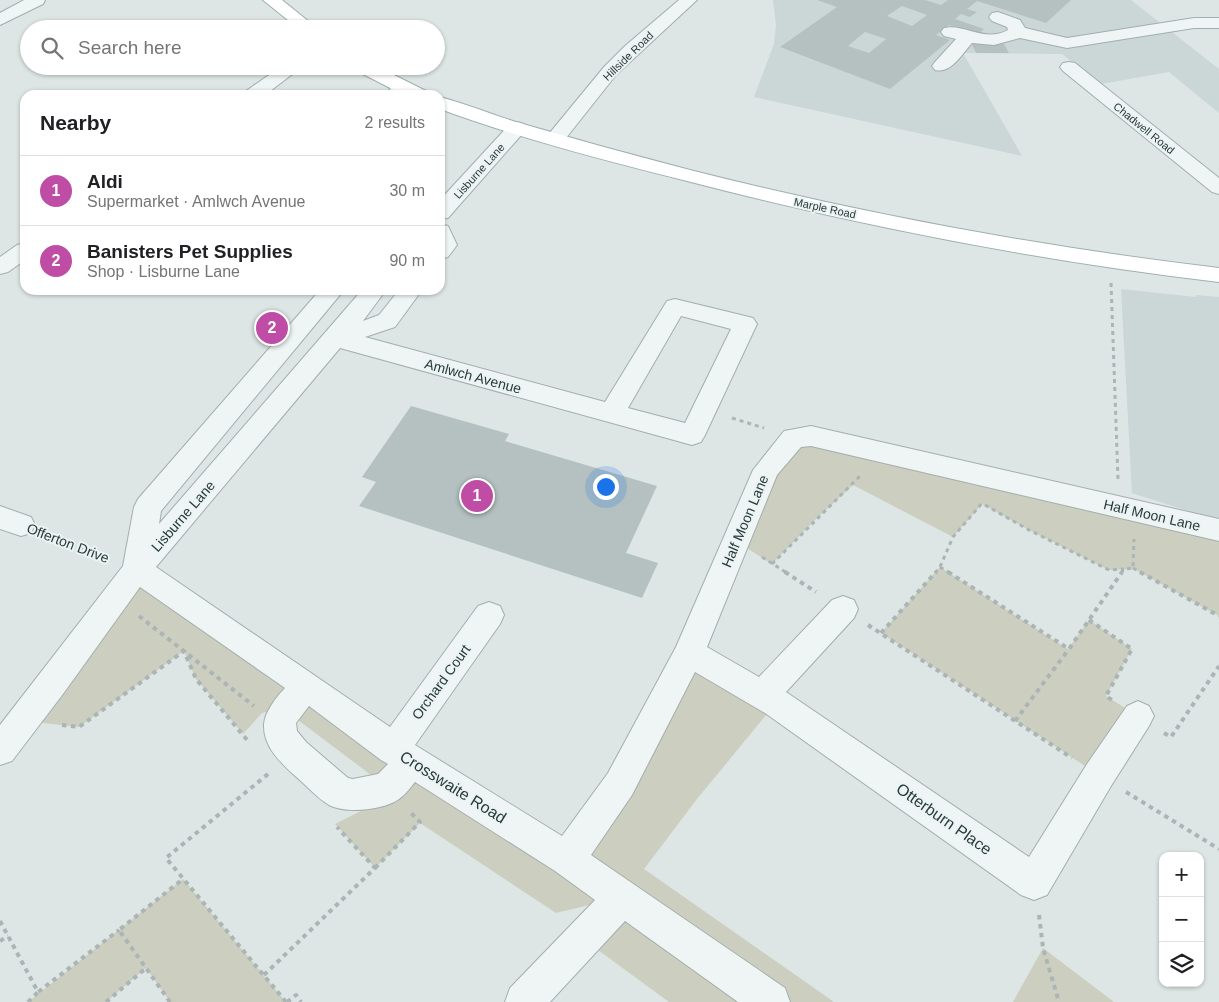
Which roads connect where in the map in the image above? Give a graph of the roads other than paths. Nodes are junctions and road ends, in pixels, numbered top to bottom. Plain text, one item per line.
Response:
1 (37, 0) edge
2 (271, 0) edge
3 (687, 0) edge
4 (998, 17) dead end
5 (0, 20) edge
6 (298, 20) edge
7 (1219, 23) edge
8 (1018, 32) junction
9 (941, 66) dead end
10 (1069, 67) dead end
11 (281, 75) edge
12 (374, 75) edge
13 (260, 90) edge
14 (397, 90) edge
15 (445, 105) edge
16 (517, 128) junction
17 (555, 139) junction
18 (1219, 188) edge
19 (445, 207) edge
20 (20, 253) edge
21 (0, 266) edge
22 (1219, 274) edge
23 (329, 295) edge
24 (371, 295) edge
25 (407, 295) edge
26 (335, 340) junction
27 (611, 414) junction
28 (1219, 530) edge
29 (137, 569) junction
30 (842, 608) road end
31 (489, 615) dead end
32 (689, 653) junction
33 (762, 695) junction
34 (298, 696) junction
35 (1138, 716) road end
36 (0, 750) edge
37 (403, 756) junction
38 (567, 859) junction
39 (623, 897) junction
40 (524, 1002) edge
41 (771, 1002) edge

1 - 5 street
2 - 6 main road
3 - 17 street, Hillside Road
4 - 8 street
7 - 8 street
8 - 9 street
10 - 18 street, Chadwell Road
11 - 13 street
12 - 14 main road
15 - 16 main road, Marple Road
16 - 17 main road, Marple Road
16 - 19 street, Lisburne Lane
17 - 22 main road, Marple Road
20 - 21 street
23 - 29 street
24 - 26 street, Lisburne Lane
25 - 26 street
26 - 27 street, Amlwch Avenue
26 - 29 street, Lisburne Lane
27 - 27 street, Amlwch Avenue
28 - 32 street, Half Moon Lane
29 - 34 street, Crosswaite Road
29 - 36 street, Lisburne Lane
30 - 33 street
31 - 37 street, Orchard Court
32 - 33 street, Otterburn Place
32 - 38 street, Half Moon Lane
33 - 35 street, Otterburn Place
34 - 37 street, Crosswaite Road
34 - 37 street, Orchard Court
37 - 38 street, Crosswaite Road
38 - 39 street, Crosswaite Road
39 - 40 street
39 - 41 street, Crosswaite Road

